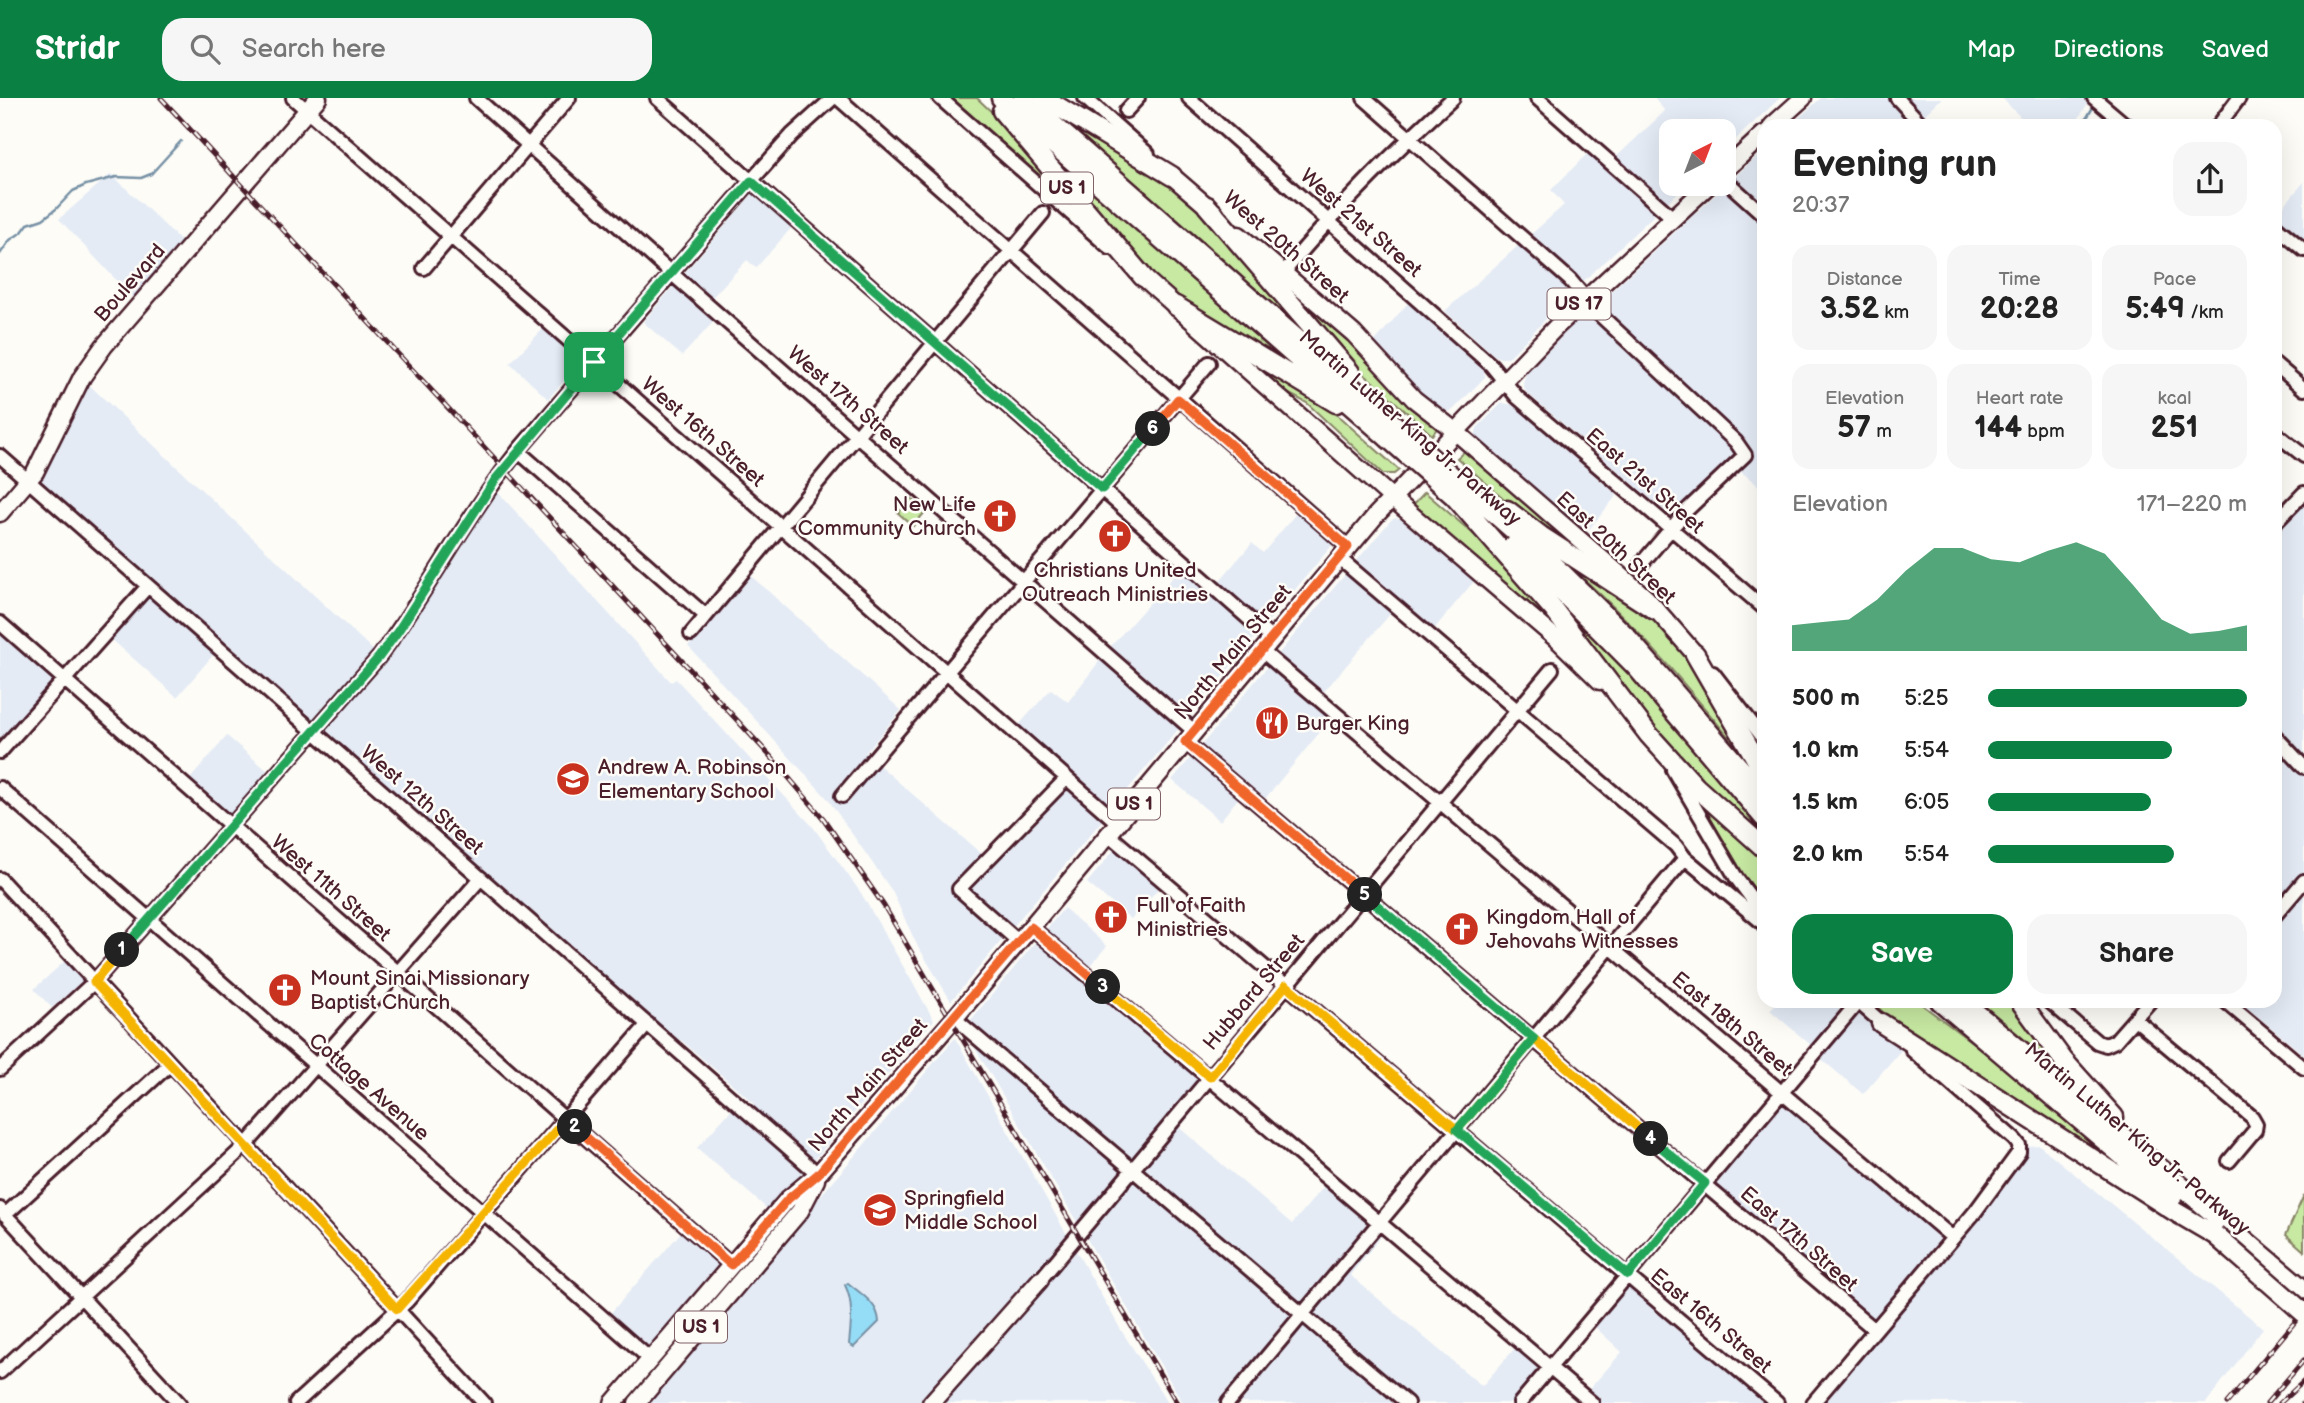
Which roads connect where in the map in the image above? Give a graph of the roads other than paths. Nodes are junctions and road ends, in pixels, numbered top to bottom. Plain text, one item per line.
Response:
1 (293, 98) edge
2 (476, 98) edge
3 (569, 98) edge
4 (657, 98) edge
5 (835, 98) edge
6 (940, 98) edge
7 (990, 98) edge
8 (1001, 98) edge
9 (1023, 98) edge
10 (1044, 98) edge
11 (1085, 98) edge
12 (1138, 98) edge
13 (1189, 98) edge
14 (1364, 98) edge
15 (1453, 98) edge
16 (1538, 98) edge
17 (1896, 98) edge
18 (2095, 98) edge
19 (2239, 98) edge
20 (1795, 101) edge
21 (313, 104) edge
22 (1126, 111) dead end
23 (1778, 119) edge
24 (1916, 119) edge
25 (2119, 119) edge
26 (2223, 119) edge
27 (1409, 138) junction
28 (1757, 140) edge
29 (529, 144) junction
30 (1736, 160) edge
31 (1172, 176) junction
32 (751, 181) junction
33 (1736, 190) edge
34 (1697, 196) edge
35 (1207, 206) junction
36 (1757, 209) edge
37 (1043, 213) dead end
38 (1673, 218) junction
39 (1328, 220) junction
40 (2282, 232) edge
41 (451, 236) junction
42 (1012, 250) junction
43 (2304, 250) edge
44 (424, 268) dead end
45 (672, 272) junction
46 (1283, 273) junction
47 (1143, 277) junction
48 (1586, 298) junction
49 (1175, 306) junction
50 (934, 342) junction
51 (594, 362) junction
52 (1209, 363) dead end
53 (2282, 370) edge
54 (1504, 380) junction
55 (2304, 389) edge
56 (1178, 399) junction
57 (1392, 429) junction
58 (1455, 431) junction
59 (858, 434) junction
60 (2282, 439) edge
61 (518, 451) junction
62 (0, 456) edge
63 (2304, 456) edge
64 (28, 481) junction
65 (1102, 489) junction
66 (1461, 490) junction
67 (2304, 493) edge
68 (1392, 498) junction
69 (0, 513) edge
70 (2282, 516) edge
71 (781, 526) junction
72 (1671, 528) junction
73 (1344, 552) junction
74 (1642, 562) dead end
75 (1024, 582) junction
76 (148, 586) junction
77 (1757, 602) edge
78 (1654, 610) junction
79 (706, 617) junction
80 (0, 623) edge
81 (691, 634) dead end
82 (1267, 645) junction
83 (1695, 654) junction
84 (1552, 669) dead end
85 (947, 672) junction
86 (64, 680) junction
87 (1517, 710) junction
88 (1757, 730) edge
89 (314, 731) junction
90 (1649, 735) junction
91 (1190, 737) junction
92 (2282, 743) edge
93 (0, 752) edge
94 (1757, 760) edge
95 (2304, 767) edge
96 (1067, 778) junction
97 (1757, 788) edge
98 (0, 789) edge
99 (842, 796) dead end
100 (1440, 802) junction
101 (1757, 810) edge
102 (231, 826) junction
103 (1113, 828) junction
104 (1757, 842) edge
105 (1685, 858) junction
106 (481, 878) junction
107 (0, 879) edge
108 (2304, 881) edge
109 (1363, 894) junction
110 (1757, 906) edge
111 (2282, 907) edge
112 (1757, 918) edge
113 (148, 920) junction
114 (1031, 927) junction
115 (1019, 942) junction
116 (1611, 946) junction
117 (398, 972) junction
118 (94, 982) junction
119 (1286, 985) junction
120 (1852, 1008) edge
121 (1865, 1008) edge
122 (1949, 1008) edge
123 (1970, 1008) edge
124 (2025, 1008) edge
125 (2057, 1008) edge
126 (2144, 1008) edge
127 (2233, 1008) edge
128 (954, 1018) junction
129 (2135, 1019) junction
130 (1881, 1023) junction
131 (648, 1024) junction
132 (1534, 1039) junction
133 (170, 1064) junction
134 (316, 1066) junction
135 (2304, 1068) edge
136 (0, 1069) edge
137 (1210, 1077) junction
138 (1782, 1092) junction
139 (566, 1119) junction
140 (1457, 1130) junction
141 (245, 1146) junction
142 (2229, 1161) dead end
143 (1132, 1169) junction
144 (818, 1174) junction
145 (1705, 1183) junction
146 (3, 1212) edge
147 (484, 1213) junction
148 (1379, 1222) junction
149 (2220, 1230) junction
150 (1953, 1238) junction
151 (731, 1265) junction
152 (1628, 1275) junction
153 (1040, 1280) joint
154 (2304, 1290) edge
155 (81, 1297) junction
156 (397, 1309) junction
157 (2304, 1313) edge
158 (1302, 1314) junction
159 (1875, 1330) junction
160 (650, 1359) junction
161 (1550, 1368) junction
162 (0, 1373) edge
163 (179, 1403) edge
164 (296, 1403) edge
165 (484, 1403) edge
166 (613, 1403) edge
167 (637, 1403) edge
168 (931, 1403) edge
169 (1228, 1403) edge
170 (1407, 1403) edge
171 (1521, 1403) edge
172 (1592, 1403) edge
173 (1777, 1403) edge
174 (1814, 1403) edge

1 - 21 street, West 16th Street
2 - 29 street, West 17th Street
3 - 29 street
4 - 32 street, East 18th Street
5 - 32 street
5 - 42 street
6 - 47 street
7 - 47 highway, US 1
8 - 57 highway, Martin Luther King Jr. Parkway
9 - 57 highway, Martin Luther King Jr. Parkway
10 - 31 highway
11 - 31 street, West 20th Street
12 - 22 street
13 - 39 street, West 21st Street
14 - 27 street
15 - 27 street
16 - 38 street
17 - 24 street
18 - 25 street
19 - 26 street
20 - 23 main road
21 - 41 street, West 16th Street
21 - 64 main road, Boulevard
27 - 39 street
27 - 48 street
28 - 30 main road
29 - 41 street
29 - 45 street, West 17th Street
31 - 35 main road, West 20th Street
32 - 45 street
32 - 50 street, East 18th Street
33 - 36 street
34 - 38 main road, North Main Street / US 17
35 - 46 main road, West 20th Street
35 - 57 highway
37 - 42 street
38 - 48 main road, North Main Street / US 17
39 - 46 street
39 - 54 street, West 21st Street
40 - 43 street
41 - 44 street
41 - 51 street, West 16th Street
42 - 50 street
42 - 56 street
45 - 51 street
45 - 59 street, West 17th Street
46 - 58 main road, West 20th Street
47 - 49 main road, US 1
48 - 54 main road, North Main Street / US 17
48 - 72 street
49 - 57 highway
49 - 68 main road, US 1
50 - 59 street
50 - 65 street, East 18th Street
51 - 61 street
51 - 71 street, West 16th Street
52 - 56 street
53 - 55 street
54 - 58 main road, North Main Street / US 17
54 - 72 street, East 21st Street
56 - 65 street
56 - 73 street
57 - 66 highway, Martin Luther King Jr. Parkway, bridge
58 - 68 main road, North Main Street / US 1
58 - 78 main road, East 20th Street
59 - 71 street
59 - 75 street, West 17th Street
60 - 63 street
61 - 79 street
61 - 89 street
62 - 64 street, West 12th Street
64 - 69 main road, Boulevard
64 - 76 street, West 12th Street
65 - 75 street
65 - 82 street, East 18th Street
66 - 78 highway
66 - 90 highway
66 - 97 highway, Martin Luther King Jr. Parkway
66 - 101 highway, Martin Luther King Jr. Parkway
67 - 70 street
68 - 73 main road, North Main Street / US 1
68 - 90 main road
71 - 79 street
71 - 85 street, West 16th Street
72 - 74 street
72 - 77 street, East 21st Street
73 - 82 main road, North Main Street / US 1
73 - 87 street
75 - 85 street
75 - 91 street, West 17th Street
76 - 86 street
76 - 89 street, West 12th Street
78 - 83 main road, East 20th Street
79 - 81 street
80 - 86 street, West 11th Street
82 - 91 main road, North Main Street / US 1
82 - 100 street, East 18th Street
83 - 88 street, East 20th Street
83 - 94 highway
84 - 87 street, Hubbard Street
85 - 96 street, West 16th Street
85 - 99 street
86 - 93 street
86 - 102 street, West 11th Street
87 - 100 street, Hubbard Street
87 - 105 street
89 - 102 street
89 - 106 street, West 12th Street
90 - 104 highway
90 - 110 street
91 - 103 main road, North Main Street / US 1
91 - 109 street, East 17th Street
92 - 95 street
96 - 103 street, West 16th Street
96 - 115 street
98 - 113 street, Cottage Avenue
100 - 109 street, Hubbard Street
100 - 116 street, East 18th Street
102 - 113 street
102 - 117 street, West 11th Street
103 - 114 main road, North Main Street / US 1
103 - 119 street, East 16th Street
105 - 112 street
105 - 116 street
106 - 117 street
106 - 131 street, West 12th Street
107 - 118 street
108 - 111 street
109 - 119 street, Hubbard Street
109 - 132 street, East 17th Street
113 - 118 street
113 - 134 street, Cottage Avenue
114 - 115 main road, North Main Street / US 1
114 - 137 street
115 - 128 main road, North Main Street / US 1
116 - 132 street
116 - 138 street, East 18th Street
117 - 134 street
117 - 139 street, West 11th Street
118 - 133 street
118 - 136 street
119 - 137 street, Hubbard Street
119 - 140 street, East 16th Street
120 - 138 street
121 - 130 street
122 - 149 highway, Martin Luther King Jr. Parkway
123 - 149 highway, Martin Luther King Jr. Parkway
124 - 149 highway
125 - 129 street
126 - 129 street
127 - 135 street
128 - 143 street
128 - 144 main road, North Main Street / US 1
129 - 142 street
130 - 149 highway
130 - 150 street
131 - 139 street
131 - 144 street, West 12th Street
132 - 140 street
132 - 145 street, East 17th Street
133 - 141 street
133 - 146 street
134 - 141 street
134 - 147 street, Cottage Avenue
137 - 143 street, Hubbard Street
137 - 148 street
138 - 145 street
138 - 150 street, East 18th Street
139 - 147 street
139 - 151 street, West 11th Street
140 - 148 street
140 - 152 street, East 16th Street
141 - 155 street
141 - 156 street
143 - 153 street, Hubbard Street
143 - 158 street
144 - 151 main road, North Main Street / US 1
144 - 167 main road, North Main Street / US 1
145 - 152 street
145 - 159 street, East 17th Street
146 - 155 street
147 - 156 street
147 - 160 street, Cottage Avenue
148 - 158 street
148 - 161 street
149 - 154 highway, Martin Luther King Jr. Parkway
149 - 157 highway, Martin Luther King Jr. Parkway, bridge
150 - 159 street
151 - 160 main road, North Main Street / US 1
152 - 161 street
152 - 173 street, East 16th Street
153 - 168 main road, Hubbard Street
155 - 162 street
155 - 163 street
156 - 164 street
156 - 165 street
158 - 169 street
158 - 170 street
159 - 174 street
160 - 166 main road, North Main Street / US 1
161 - 171 street
161 - 172 street

